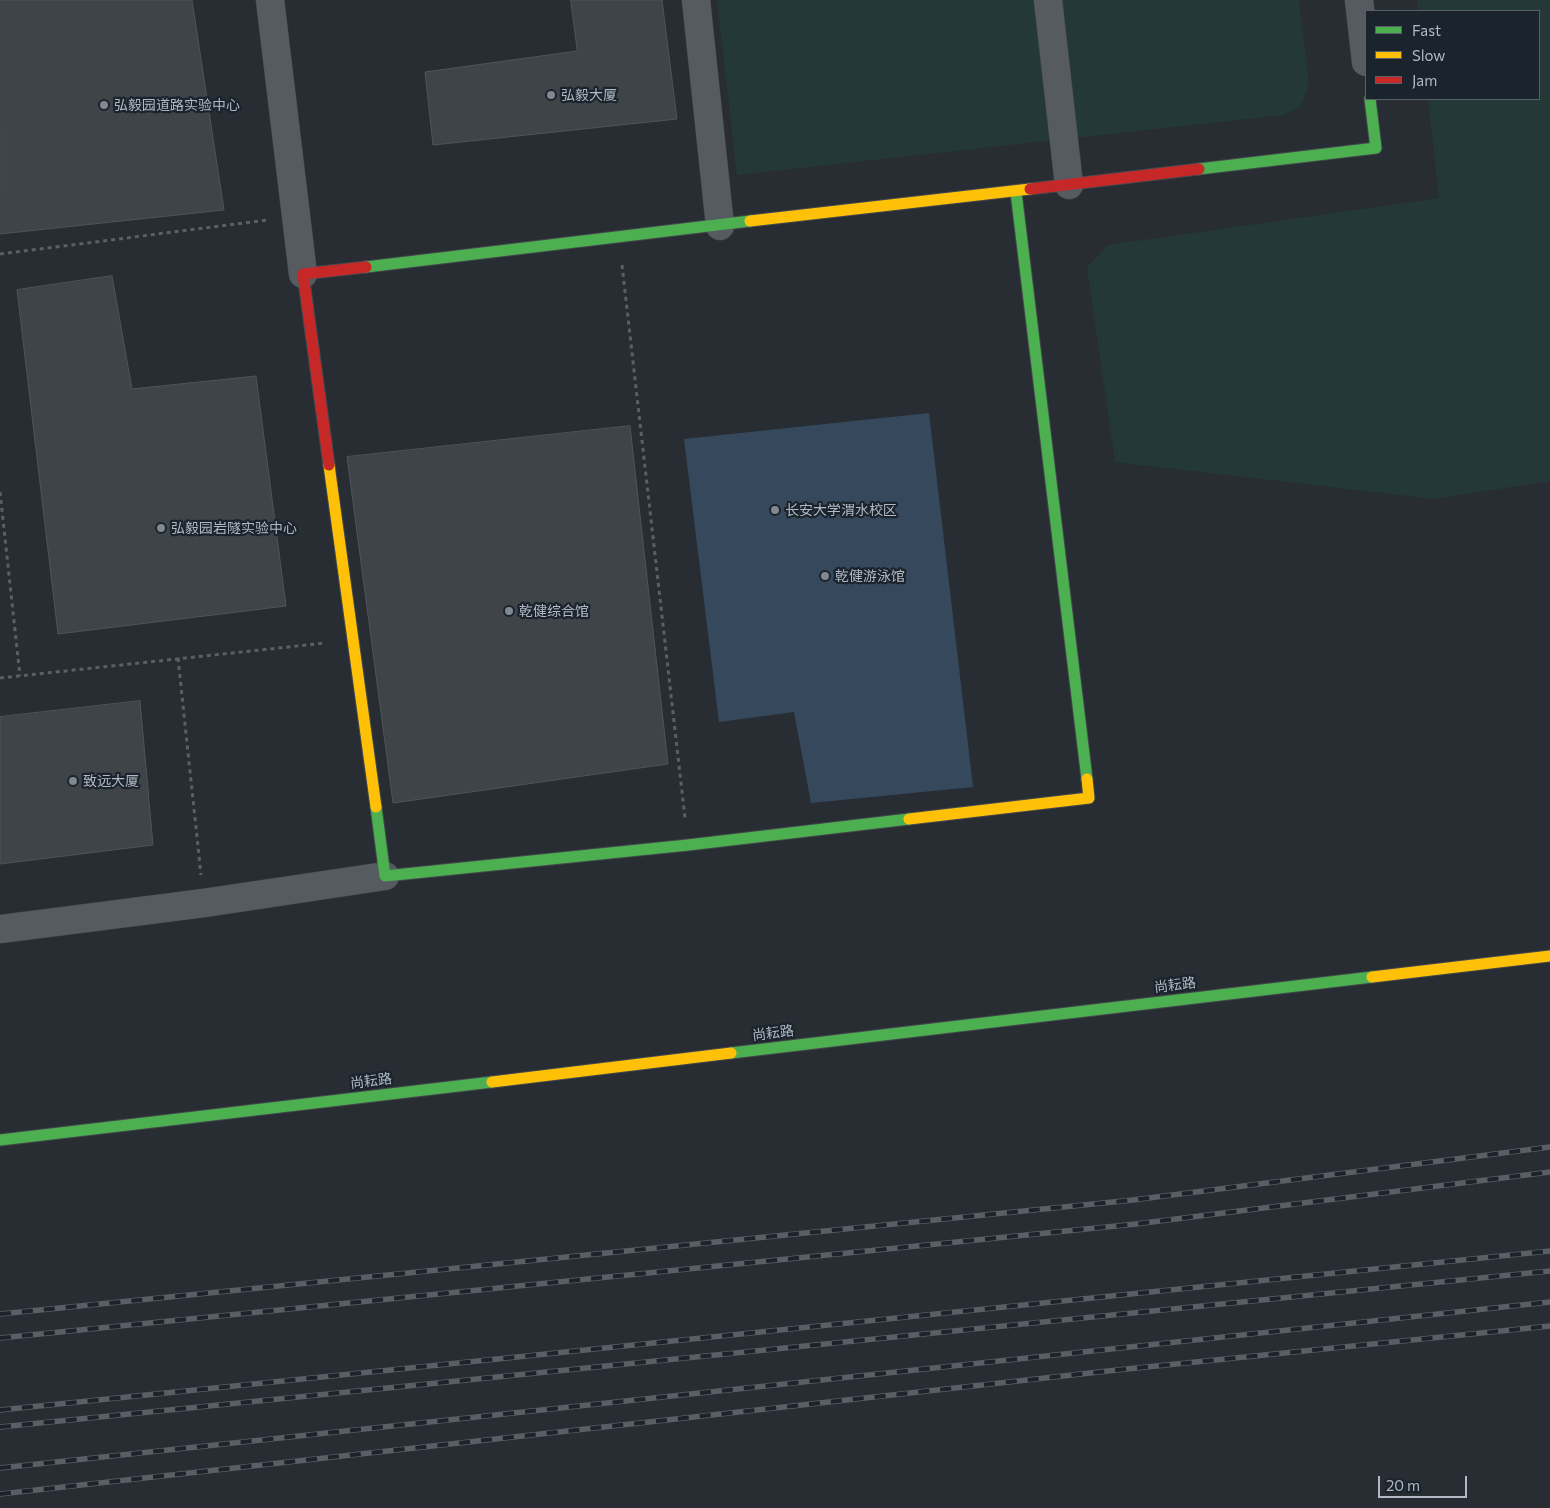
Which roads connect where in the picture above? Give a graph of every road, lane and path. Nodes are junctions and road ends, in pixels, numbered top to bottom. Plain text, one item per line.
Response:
1 (270, 0) edge
2 (696, 0) edge
3 (1048, 0) edge
4 (1359, 0) edge
5 (1365, 53) edge
6 (1370, 100) edge
7 (1069, 185) junction
8 (1016, 192) junction
9 (296, 217) junction
10 (720, 226) junction
11 (619, 237) junction
12 (0, 254) edge
13 (302, 274) junction
14 (0, 492) edge
15 (353, 640) junction
16 (178, 658) junction
17 (20, 676) junction
18 (0, 678) edge
19 (688, 845) junction
20 (385, 876) junction
21 (204, 903) junction
22 (0, 929) edge
23 (1550, 956) edge
24 (0, 1140) edge

1 - 9 street
2 - 10 street
3 - 7 street
4 - 5 street
6 - 7 street
7 - 8 street
8 - 10 street
8 - 19 street
9 - 12 path
9 - 13 street
10 - 11 street
11 - 13 street
11 - 19 path
13 - 15 street
14 - 17 path
15 - 16 path
15 - 20 street
16 - 17 path
16 - 21 path
17 - 18 path
19 - 20 street
20 - 21 street
21 - 22 street
23 - 24 street, 尚耘路

